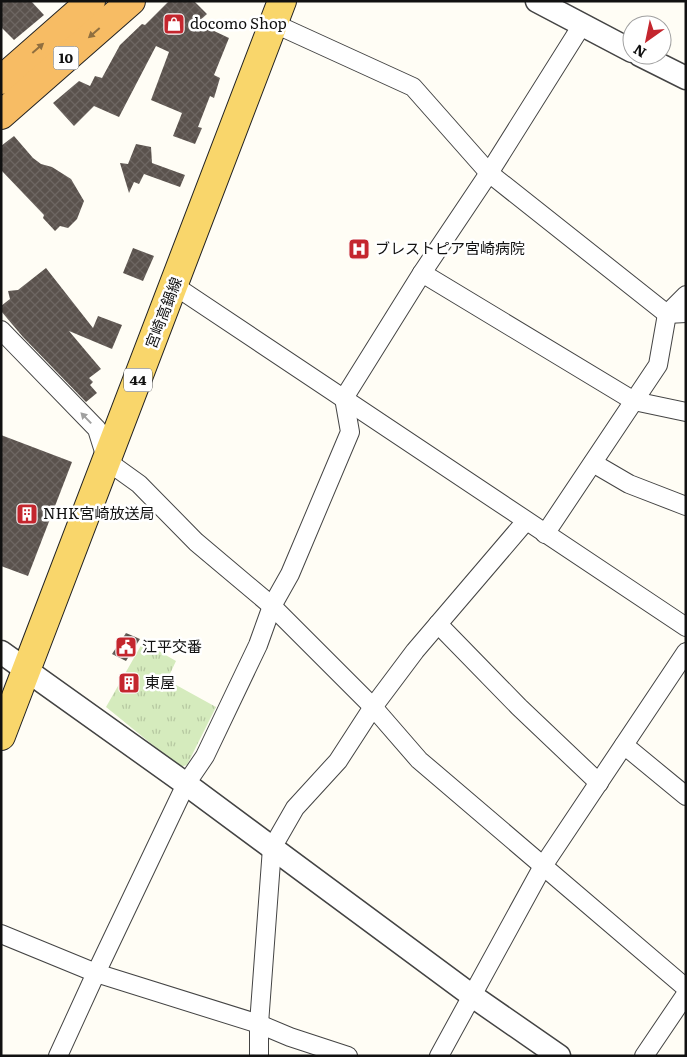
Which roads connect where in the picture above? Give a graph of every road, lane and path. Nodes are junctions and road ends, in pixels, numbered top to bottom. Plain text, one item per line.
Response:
1 (91, 1) edge
2 (131, 1) edge
3 (548, 3) edge
4 (278, 12) edge
5 (582, 25) junction
6 (622, 46) edge
7 (660, 65) edge
8 (686, 78) edge
9 (1, 80) edge
10 (1, 114) edge
11 (489, 173) junction
12 (422, 273) junction
13 (175, 286) junction
14 (686, 295) edge
15 (686, 313) edge
16 (667, 314) junction
17 (1, 330) edge
18 (344, 398) junction
19 (634, 401) junction
20 (686, 412) edge
21 (107, 461) junction
22 (592, 463) junction
23 (686, 506) edge
24 (526, 521) junction
25 (545, 534) junction
26 (272, 606) junction
27 (438, 624) junction
28 (686, 627) edge
29 (1, 652) edge
30 (686, 652) edge
31 (27, 670) junction
32 (373, 707) junction
33 (1, 736) edge
34 (624, 745) junction
35 (599, 783) junction
36 (186, 784) junction
37 (686, 796) edge
38 (272, 848) junction
39 (543, 866) junction
40 (1, 934) edge
41 (96, 973) junction
42 (686, 988) edge
43 (686, 994) edge
44 (471, 995) junction
45 (259, 1024) junction
46 (58, 1056) edge
47 (259, 1056) edge
48 (348, 1056) edge
49 (439, 1056) edge
50 (559, 1056) edge
51 (644, 1056) edge

9 -> 1 highway, 10
2 -> 10 highway, 10
3 - 5 street
4 - 11 street
4 - 13 main road, 宮崎高鍋線 / 44
5 - 6 street
5 - 11 street
7 - 8 street
11 - 12 street
11 - 16 street
12 - 18 street
12 - 19 street
13 - 18 street
13 - 21 main road, 宮崎高鍋線 / 44
14 - 16 street
15 - 16 street
16 - 19 street
21 -> 17 street
18 - 24 street
18 - 26 street
19 - 20 street
19 - 22 street
21 - 26 street
21 - 31 main road, 宮崎高鍋線 / 44
22 - 23 street
22 - 25 street
24 - 25 street
24 - 27 street
25 - 28 street
26 - 32 street
26 - 36 street
27 - 32 street
27 - 35 street
29 - 31 street
30 - 34 street
31 - 33 main road, 宮崎高鍋線 / 44
31 - 36 street
32 - 38 street
32 - 39 street
34 - 35 street
34 - 37 street
35 - 39 street
36 - 38 street
36 - 41 street
38 - 44 street
38 - 45 street
39 - 42 street
39 - 44 street
40 - 41 street
41 - 45 street
41 - 46 street
43 - 51 street
44 - 49 street
44 - 50 street
45 - 47 street
45 - 48 street

